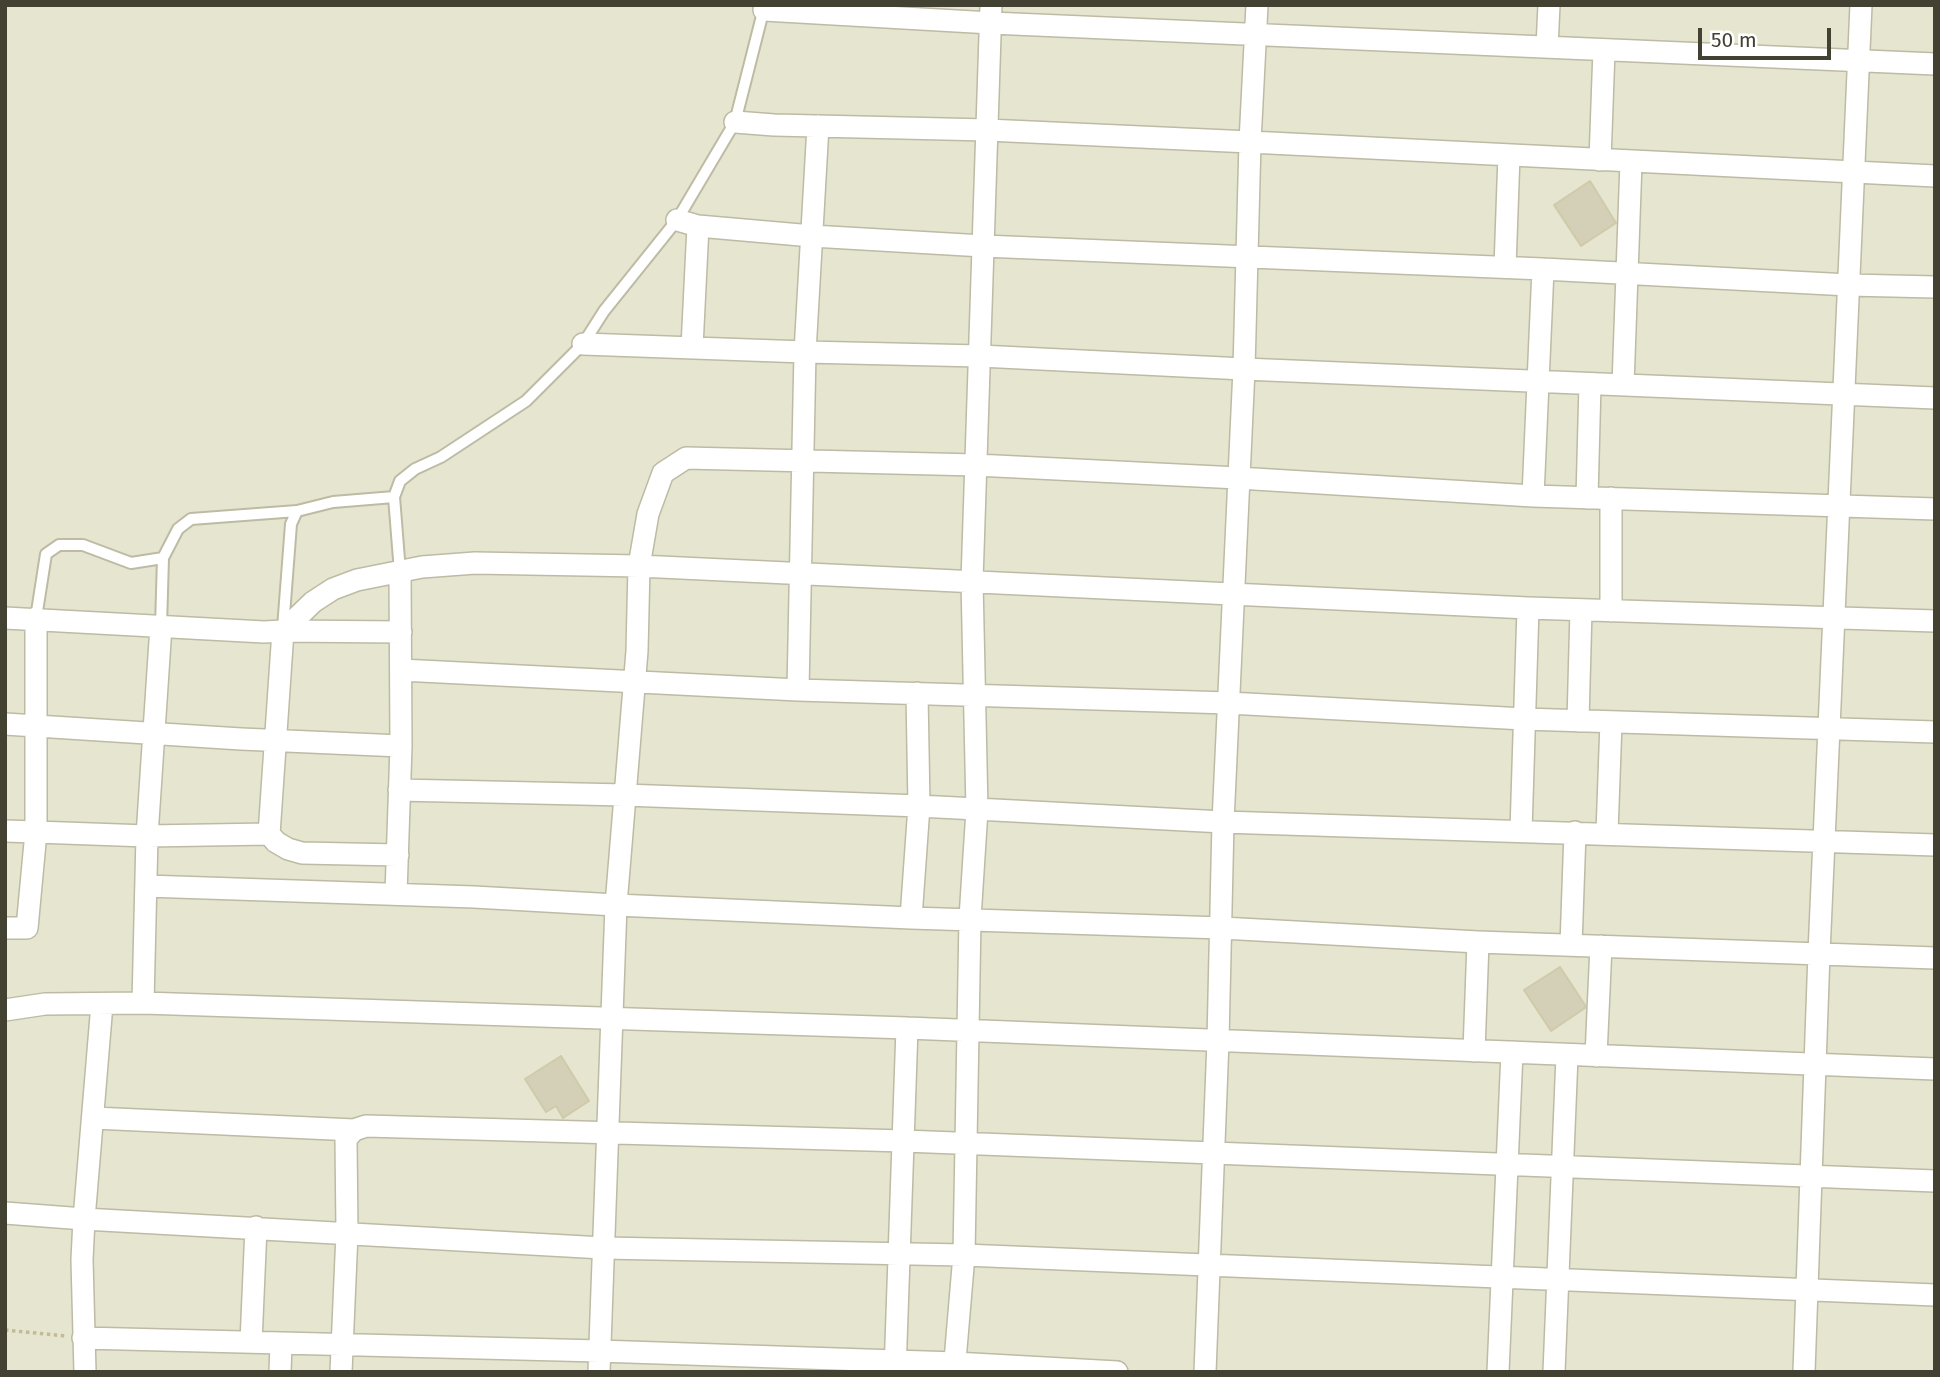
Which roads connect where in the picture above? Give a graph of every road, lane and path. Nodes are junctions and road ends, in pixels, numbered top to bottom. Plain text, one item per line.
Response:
1 (1257, 5) edge
2 (1549, 5) edge
3 (1861, 5) edge
4 (765, 8) edge
5 (991, 14) edge
6 (1256, 33) junction
7 (1547, 47) junction
8 (1604, 50) junction
9 (1858, 62) junction
10 (1935, 64) edge
11 (735, 122) junction
12 (818, 126) junction
13 (987, 131) junction
14 (1250, 142) junction
15 (1509, 155) junction
16 (1600, 160) junction
17 (1631, 162) junction
18 (1854, 172) junction
19 (1935, 176) edge
20 (677, 220) junction
21 (698, 226) junction
22 (812, 236) junction
23 (983, 246) junction
24 (1247, 258) junction
25 (1505, 267) junction
26 (1543, 269) junction
27 (1627, 272) junction
28 (1849, 285) junction
29 (1935, 287) edge
30 (583, 344) junction
31 (692, 347) junction
32 (805, 352) junction
33 (980, 356) junction
34 (1244, 369) junction
35 (1537, 382) junction
36 (1590, 384) junction
37 (1623, 385) junction
38 (1843, 393) junction
39 (1935, 398) edge
40 (804, 462) junction
41 (976, 466) junction
42 (1238, 478) junction
43 (1534, 496) junction
44 (394, 497) junction
45 (1587, 498) junction
46 (1611, 498) junction
47 (1838, 505) junction
48 (1935, 509) edge
49 (297, 511) junction
50 (163, 558) junction
51 (639, 566) junction
52 (400, 572) junction
53 (801, 575) junction
54 (972, 582) junction
55 (1234, 594) junction
56 (1528, 608) junction
57 (1581, 610) junction
58 (1611, 611) junction
59 (1834, 617) junction
60 (5, 618) edge
61 (36, 618) junction
62 (1935, 621) edge
63 (161, 626) junction
64 (282, 631) junction
65 (401, 632) junction
66 (401, 670) junction
67 (634, 683) junction
68 (797, 690) junction
69 (917, 693) junction
70 (974, 695) junction
71 (1229, 703) junction
72 (1524, 719) junction
73 (1578, 721) junction
74 (1611, 722) junction
75 (5, 724) edge
76 (34, 725) junction
77 (1829, 728) junction
78 (1935, 732) edge
79 (156, 733) junction
80 (275, 741) junction
81 (401, 746) junction
82 (399, 790) junction
83 (625, 795) junction
84 (919, 806) junction
85 (977, 810) junction
86 (1223, 822) junction
87 (5, 831) edge
88 (1521, 831) junction
89 (36, 832) junction
90 (1575, 832) junction
91 (1607, 833) junction
92 (269, 834) junction
93 (147, 836) junction
94 (1824, 840) junction
95 (1935, 845) edge
96 (398, 855) junction
97 (146, 886) junction
98 (396, 894) junction
99 (616, 905) junction
100 (911, 918) junction
101 (970, 919) junction
102 (5, 928) edge
103 (1222, 928) junction
104 (1478, 942) junction
105 (1571, 945) junction
106 (1601, 946) junction
107 (1819, 953) junction
108 (1935, 958) edge
109 (143, 1003) junction
110 (102, 1004) junction
111 (5, 1010) edge
112 (610, 1019) junction
113 (907, 1028) junction
114 (970, 1031) junction
115 (1218, 1041) junction
116 (1474, 1051) junction
117 (1513, 1052) junction
118 (1567, 1056) junction
119 (1596, 1056) junction
120 (1815, 1064) junction
121 (1935, 1069) edge
122 (94, 1118) junction
123 (354, 1129) junction
124 (606, 1134) junction
125 (904, 1141) junction
126 (967, 1144) junction
127 (1212, 1154) junction
128 (1507, 1164) junction
129 (1562, 1167) junction
130 (1811, 1176) junction
131 (1935, 1181) edge
132 (5, 1213) edge
133 (84, 1219) junction
134 (256, 1227) junction
135 (347, 1233) junction
136 (603, 1248) junction
137 (901, 1254) junction
138 (964, 1255) junction
139 (1207, 1265) junction
140 (1502, 1277) junction
141 (1558, 1279) junction
142 (1807, 1290) junction
143 (1935, 1295) edge
144 (5, 1330) edge
145 (83, 1338) junction
146 (251, 1342) junction
147 (281, 1344) junction
148 (343, 1345) junction
149 (599, 1361) edge
150 (895, 1367) edge
151 (955, 1367) edge
152 (85, 1372) edge
153 (280, 1372) edge
154 (341, 1372) edge
155 (1116, 1372) edge
156 (1205, 1372) edge
157 (1498, 1372) edge
158 (1554, 1372) edge
159 (1804, 1372) edge

1 - 6 street
2 - 7 street
3 - 9 street
4 - 5 street
4 - 11 lane
5 - 6 street
5 - 13 street
6 - 7 street
6 - 14 street
7 - 8 street
8 - 9 street
8 - 16 street
9 - 10 street
9 - 18 street
11 - 12 street
11 - 20 lane
12 - 13 street
12 - 22 street
13 - 14 street
13 - 23 street
14 - 15 street
14 - 24 street
15 - 16 street
15 - 25 street
16 - 17 street
17 - 18 street
17 - 27 street
18 - 19 street
18 - 28 street
20 - 21 street
20 - 30 lane
21 - 22 street
21 - 31 street
22 - 23 street
22 - 32 street
23 - 24 street
23 - 33 street
24 - 25 street
24 - 34 street
25 - 26 street
26 - 27 street
26 - 35 street
27 - 28 street
27 - 37 street
28 - 29 street
28 - 38 street
30 - 31 street
30 - 44 lane
31 - 32 street
32 - 33 street
32 - 40 street
33 - 34 street
33 - 41 street
34 - 35 street
34 - 42 street
35 - 36 street
35 - 43 street
36 - 37 street
36 - 45 street
37 - 38 street
38 - 39 street
38 - 47 street
40 - 41 street
40 - 51 street
40 - 53 street
41 - 42 street
41 - 54 street
42 - 43 street
42 - 55 street
43 - 45 street
44 - 49 lane
44 - 52 lane
45 - 46 street
46 - 47 street
46 - 58 street
47 - 48 street
47 - 59 street
49 - 50 lane
49 - 64 lane
50 - 61 lane
50 - 63 lane
51 - 52 street
51 - 53 street
51 - 67 street
52 - 64 street
52 - 65 street
53 - 54 street
53 - 68 street
54 - 55 street
54 - 70 street
55 - 56 street
55 - 71 street
56 - 57 street
56 - 72 street
57 - 58 street
57 - 73 street
58 - 59 street
59 - 62 street
59 - 77 street
60 - 61 street
61 - 63 street
61 - 76 street
63 - 64 street
63 - 79 street
64 - 65 street
64 - 80 street
65 - 66 street
66 - 67 street
66 - 81 street
67 - 68 street
67 - 83 street
68 - 69 street
69 - 70 street
69 - 84 street
70 - 71 street
70 - 85 street
71 - 72 street
71 - 86 street
72 - 73 street
72 - 88 street
73 - 74 street
74 - 77 street
74 - 91 street
75 - 76 street
76 - 79 street
76 - 89 street
77 - 78 street
77 - 94 street
79 - 80 street
79 - 93 street
80 - 81 street
80 - 92 street
81 - 82 street
82 - 83 street
82 - 96 street
83 - 84 street
83 - 99 street
84 - 85 street
84 - 100 street
85 - 86 street
85 - 101 street
86 - 88 street
86 - 103 street
87 - 89 street
88 - 90 street
89 - 93 street
89 - 102 street
90 - 91 street
90 - 105 street
91 - 94 street
92 - 93 street
92 - 96 street
93 - 97 street
94 - 95 street
94 - 107 street
96 - 98 street
97 - 98 street
97 - 109 street
98 - 99 street
99 - 100 street
99 - 112 street
100 - 101 street
101 - 103 street
101 - 114 street
103 - 104 street
103 - 115 street
104 - 105 street
104 - 116 street
105 - 106 street
106 - 107 street
106 - 119 street
107 - 108 street
107 - 120 street
109 - 110 street
109 - 112 street
110 - 111 street
110 - 122 street
112 - 113 street
112 - 124 street
113 - 114 street
113 - 125 street
114 - 115 street
114 - 126 street
115 - 116 street
115 - 127 street
116 - 117 street
117 - 118 street
117 - 128 street
118 - 119 street
118 - 129 street
119 - 120 street
120 - 121 street
120 - 130 street
122 - 123 street
122 - 133 street
123 - 124 street
123 - 135 street
124 - 125 street
124 - 136 street
125 - 126 street
125 - 137 street
126 - 127 street
126 - 138 street
127 - 128 street
127 - 139 street
128 - 129 street
128 - 140 street
129 - 130 street
129 - 141 street
130 - 131 street
130 - 142 street
132 - 133 street
133 - 134 street
133 - 145 street
134 - 135 street
134 - 146 street
135 - 136 street
135 - 148 street
136 - 137 street
136 - 149 street
137 - 138 street
137 - 150 street
138 - 139 street
138 - 151 street
139 - 140 street
139 - 156 street
140 - 141 street
140 - 157 street
141 - 142 street
141 - 158 street
142 - 143 street
142 - 159 street
144 - 145 path
145 - 146 street
145 - 152 street
146 - 147 street
147 - 148 street
147 - 153 street
148 - 149 street
148 - 154 street
149 - 150 street
150 - 151 street
151 - 155 street

